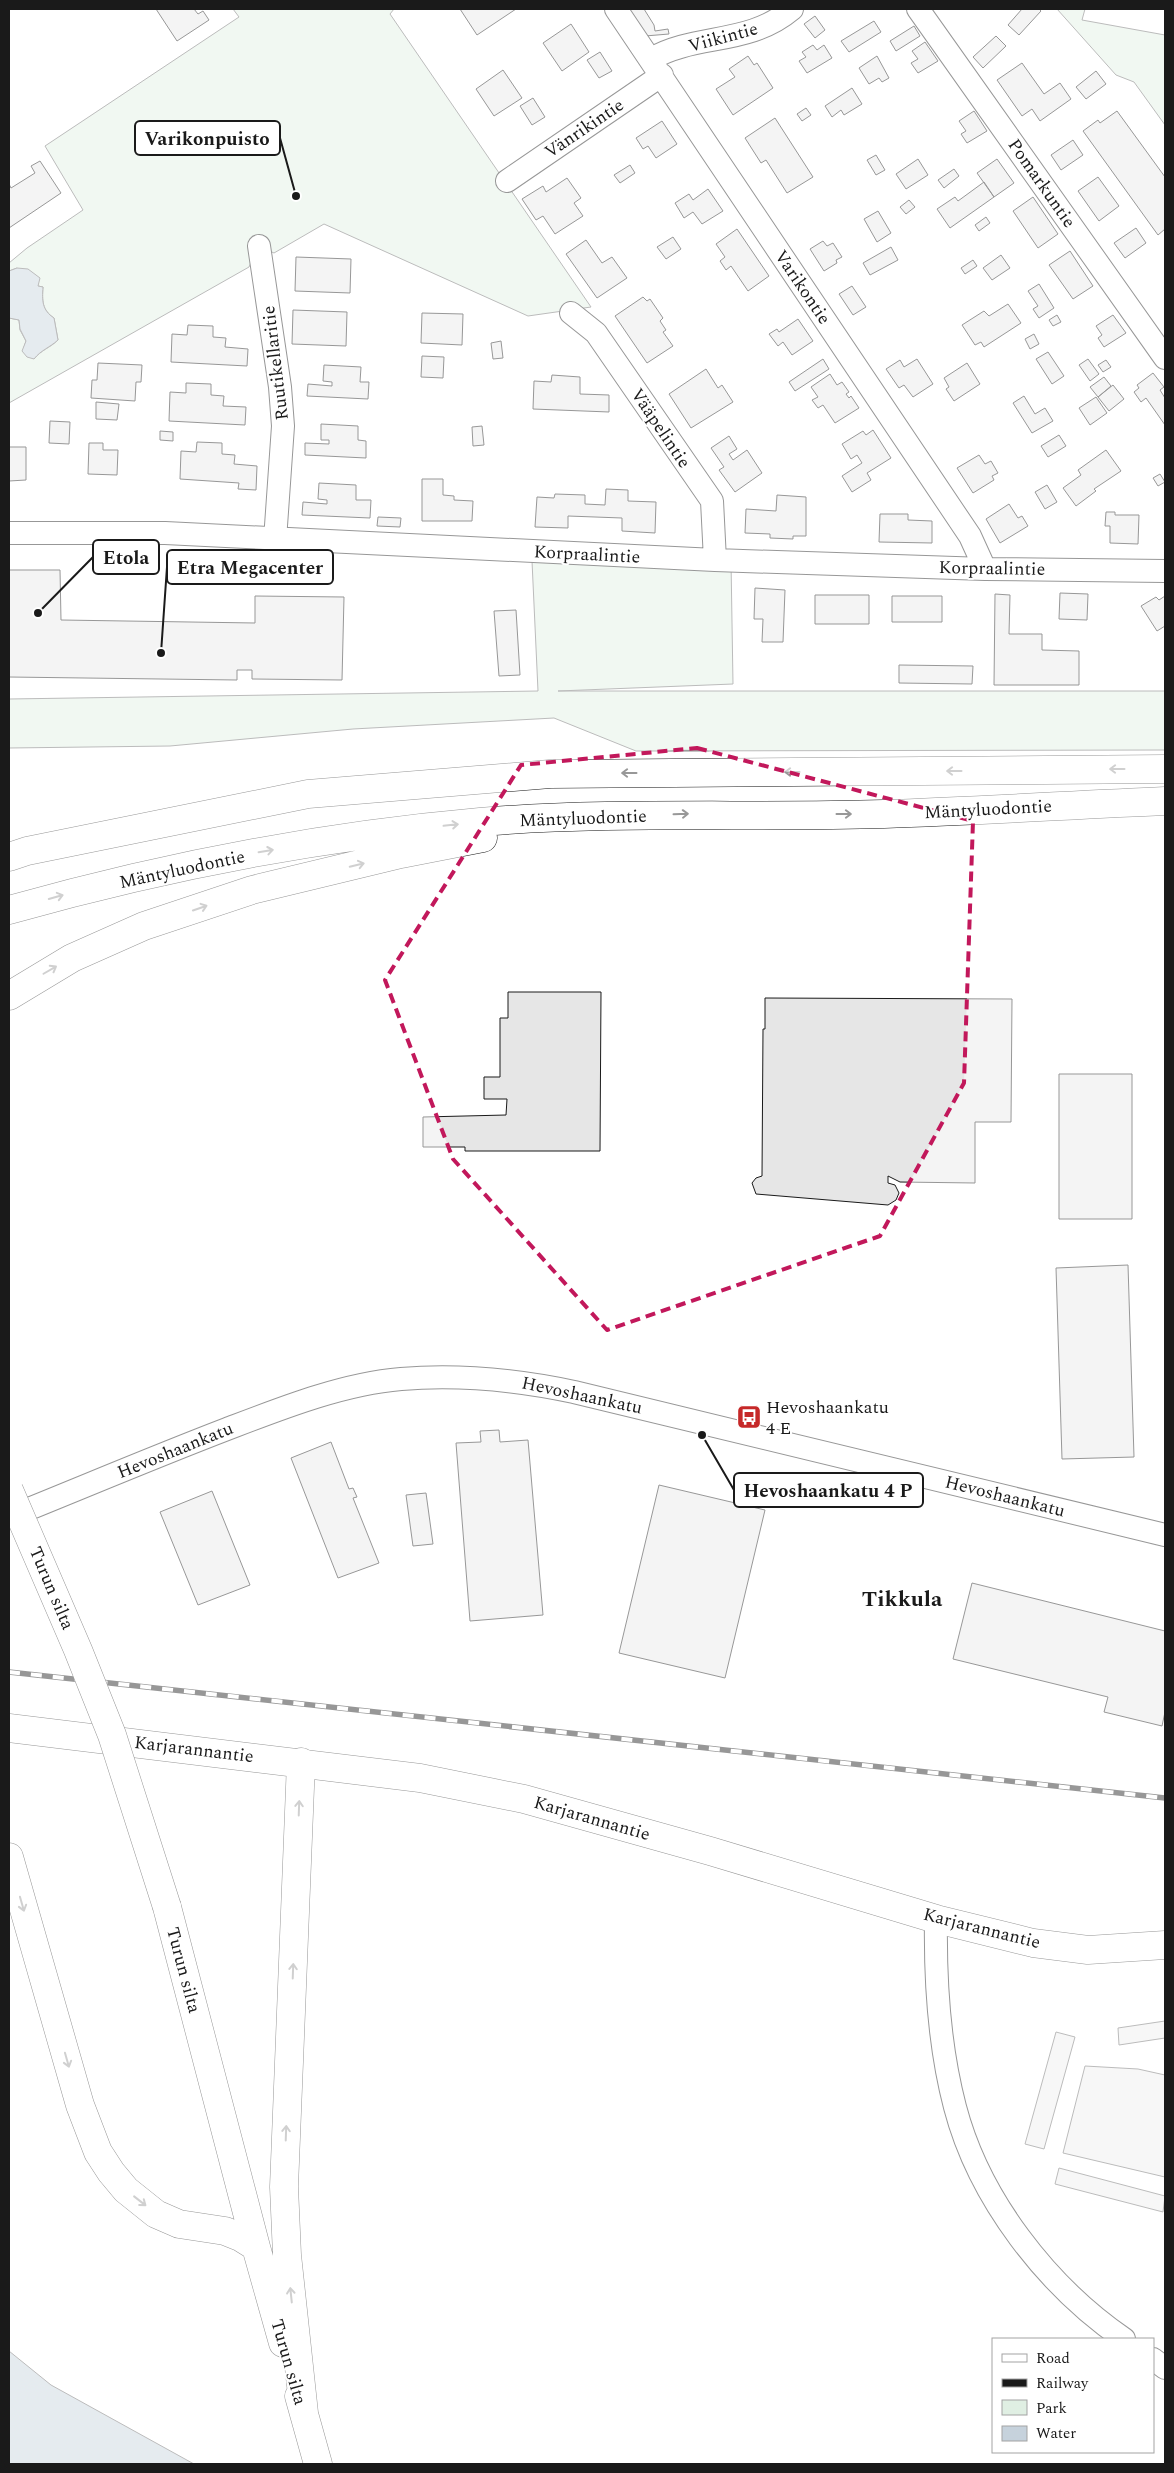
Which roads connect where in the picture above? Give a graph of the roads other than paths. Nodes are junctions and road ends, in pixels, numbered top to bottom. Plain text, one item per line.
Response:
1 (616, 9) edge
2 (792, 9) edge
3 (918, 9) edge
4 (656, 67) junction
5 (507, 181) dead end
6 (259, 246) dead end
7 (571, 312) dead end
8 (1165, 358) edge
9 (9, 533) edge
10 (275, 540) junction
11 (715, 560) junction
12 (984, 569) junction
13 (1165, 571) edge
14 (1165, 769) edge
15 (1165, 801) edge
16 (528, 819) junction
17 (9, 857) edge
18 (9, 910) edge
19 (9, 996) edge
20 (9, 1490) edge
21 (9, 1517) edge
22 (1165, 1535) edge
23 (9, 1728) edge
24 (301, 1762) junction
25 (9, 1857) edge
26 (936, 1918) junction
27 (1165, 1945) edge
28 (256, 2247) junction
29 (1123, 2338) edge
30 (1154, 2360) edge
31 (1165, 2368) edge
32 (304, 2413) junction
33 (316, 2459) edge

1 - 4 street, Varikontie
2 - 4 street, Viikintie
3 - 8 street, Pomarkuntie
4 - 5 street, Vänrikintie
4 - 12 street, Varikontie
6 - 10 street, Ruutikellaritie
7 - 11 street, Vääpelintie
9 - 10 street, Korpraalintie
10 - 11 street, Korpraalintie
11 - 12 street, Korpraalintie
12 - 13 street, Korpraalintie
14 -> 17 main road, Mäntyluodontie
16 -> 15 main road, Mäntyluodontie
18 -> 16 main road, Mäntyluodontie
19 -> 16 main road
20 - 28 main road, Turun silta, bridge
21 - 22 street, Hevoshaankatu
23 - 24 main road, Karjarannantie
24 - 26 main road, Karjarannantie
32 -> 24 main road
25 -> 28 main road
26 - 27 main road, Karjarannantie
26 - 29 street
28 - 32 main road, Turun silta
30 - 31 street
32 - 33 main road, Turun silta

